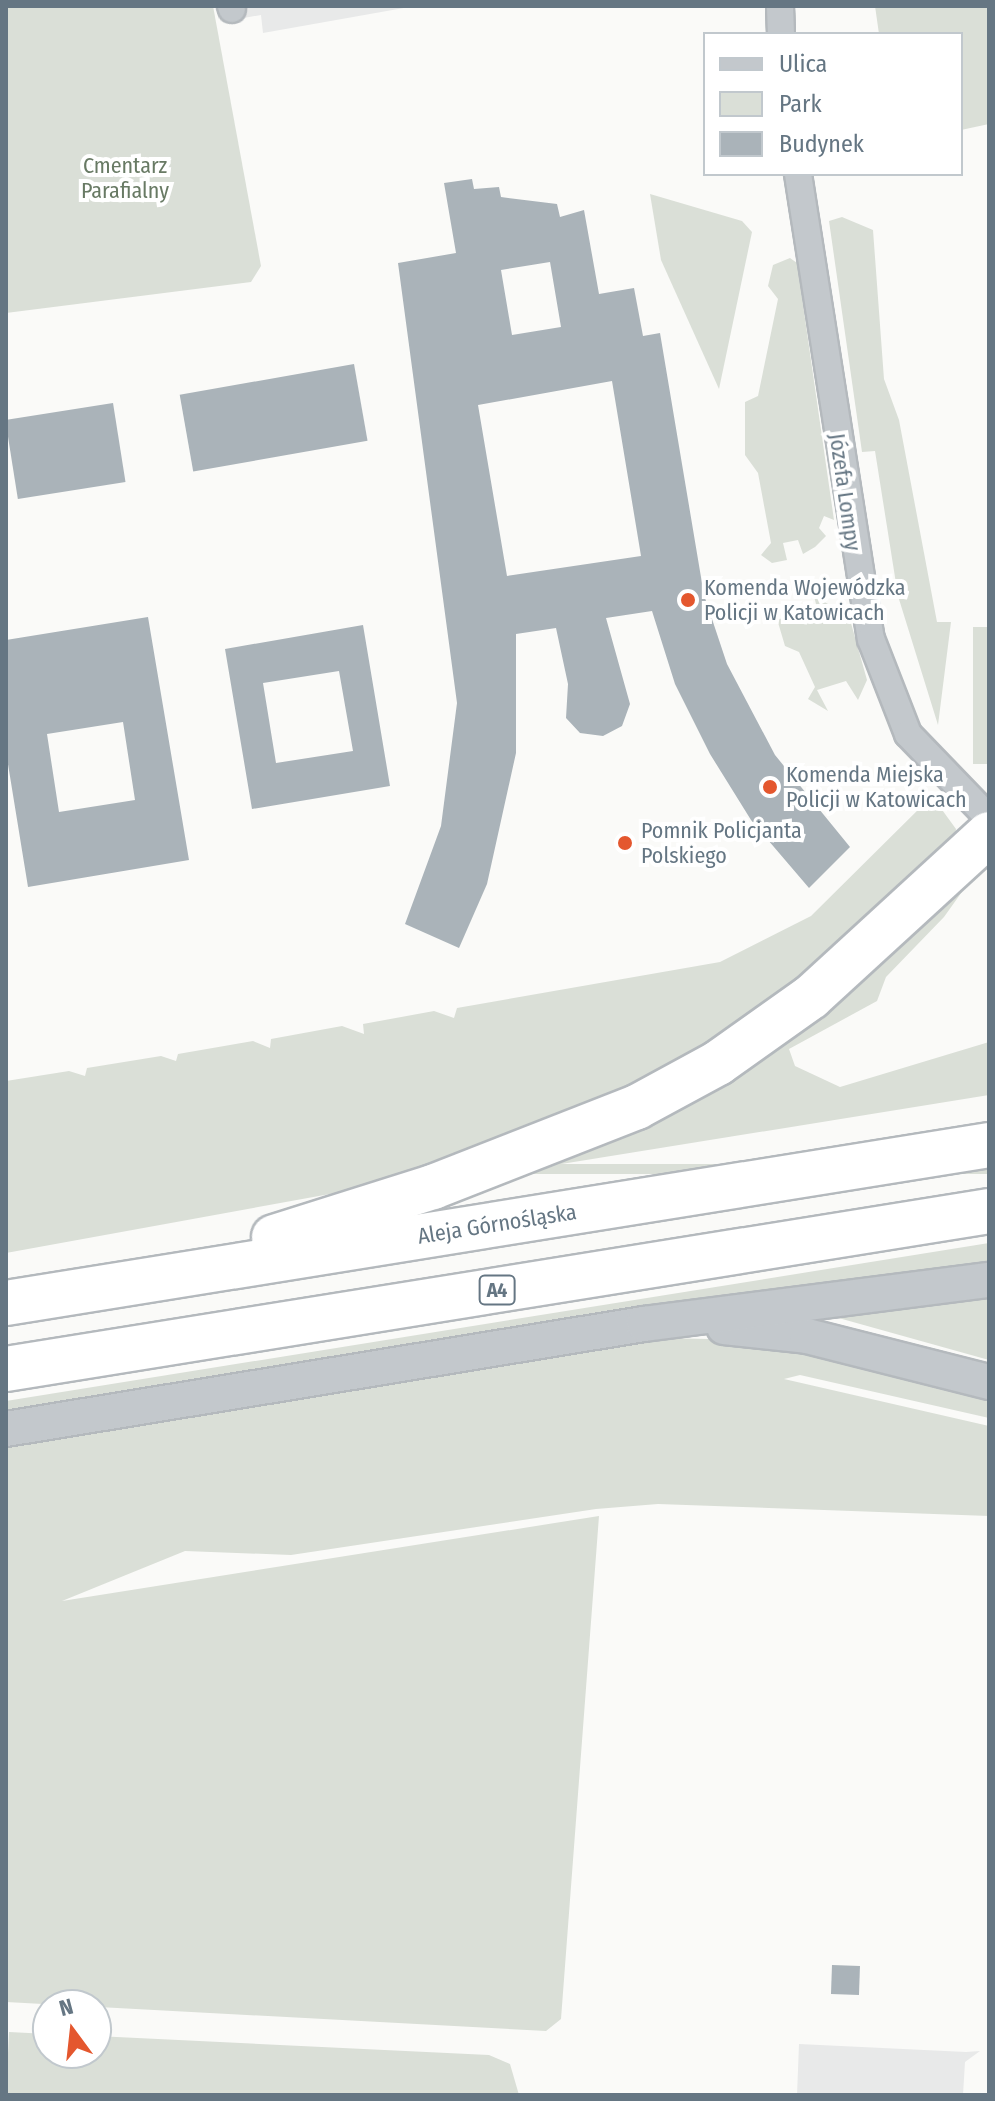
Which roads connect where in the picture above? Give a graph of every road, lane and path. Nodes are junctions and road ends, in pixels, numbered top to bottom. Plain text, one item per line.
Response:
1 (780, 6) edge
2 (781, 32) edge
3 (798, 176) edge
4 (989, 818) edge
5 (989, 834) edge
6 (989, 1145) edge
7 (989, 1211) edge
8 (989, 1280) edge
9 (122, 1284) junction
10 (6, 1303) edge
11 (644, 1324) junction
12 (6, 1369) edge
13 (989, 1382) edge
14 (6, 1429) edge

1 - 2 street
3 - 4 street, Józefa Lompy
5 - 9 highway
6 - 9 highway, Aleja Górnośląska
7 - 12 highway, A4
8 - 11 street
9 - 10 highway, Aleja Górnośląska
11 - 13 street
11 - 14 street

